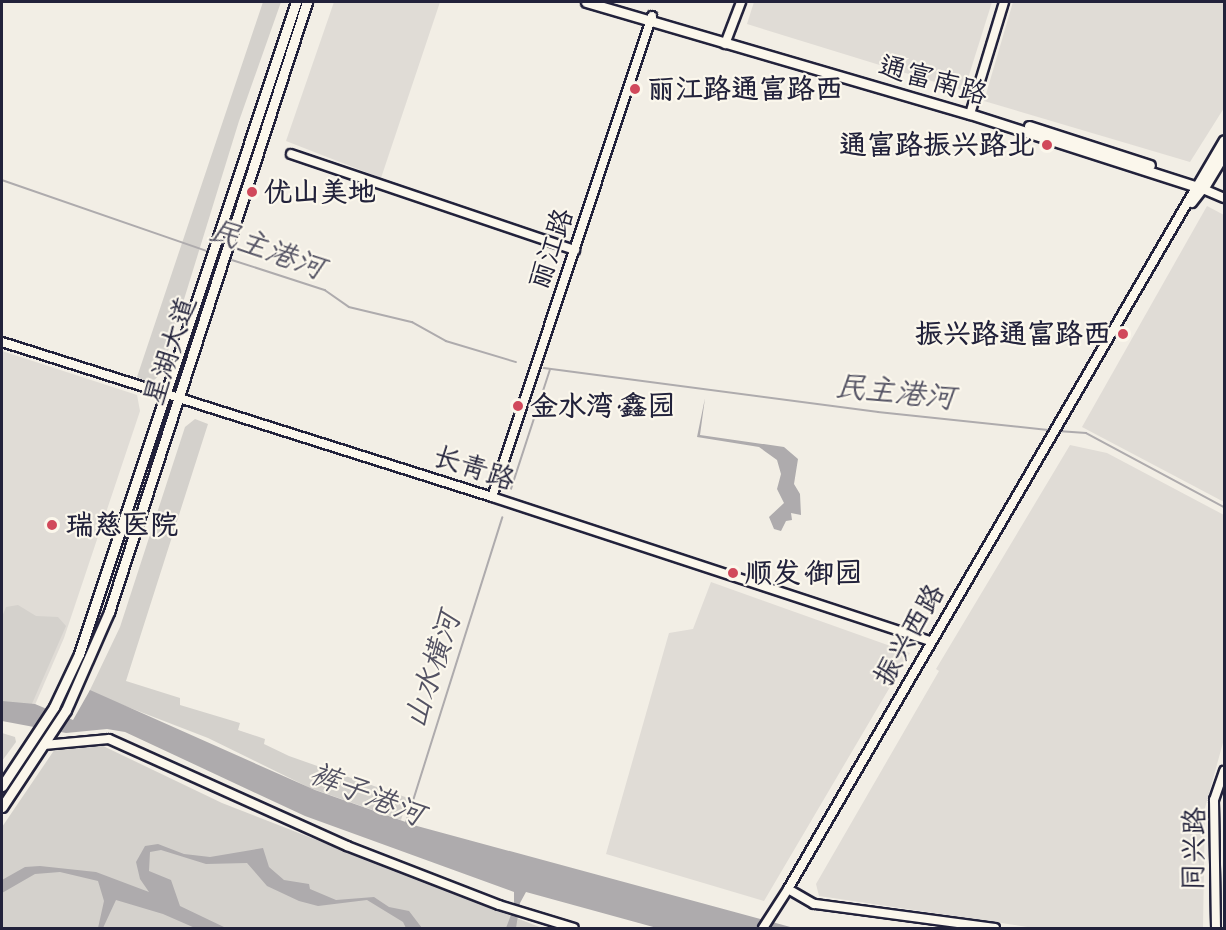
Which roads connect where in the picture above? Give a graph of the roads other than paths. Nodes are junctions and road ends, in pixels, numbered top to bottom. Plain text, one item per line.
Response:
1 (296, 2) edge
2 (308, 2) edge
3 (586, 2) edge
4 (606, 2) edge
5 (741, 2) edge
6 (1004, 2) edge
7 (651, 18) junction
8 (726, 41) junction
9 (970, 111) junction
10 (1224, 140) edge
11 (291, 154) dead end
12 (1224, 154) edge
13 (1201, 185) junction
14 (1224, 197) edge
15 (575, 250) junction
16 (2, 342) edge
17 (166, 396) junction
18 (177, 399) junction
19 (492, 497) junction
20 (930, 642) junction
21 (44, 745) junction
22 (1224, 771) edge
23 (2, 786) edge
24 (2, 807) edge
25 (788, 890) junction
26 (574, 928) edge
27 (763, 928) edge
28 (995, 928) edge
29 (1216, 928) edge

1 - 17 main road, 星湖大道
2 - 18 main road, 星湖大道
3 - 7 main road, 通富南路
4 - 7 main road, 通富南路
5 - 8 street
6 - 9 street
7 - 8 main road, 通富南路
7 - 15 street, 丽江路
8 - 9 main road, 通富南路
9 - 13 main road, 通富南路
10 - 13 main road
11 - 15 street
12 - 13 main road
13 - 14 street, 通富南路
13 - 20 street, 振兴西路
15 - 19 street, 丽江路
16 - 17 street, 长青路
17 - 18 street, 长青路
17 - 23 main road, 星湖大道
18 - 19 street, 长青路
18 - 21 main road, 星湖大道
19 - 20 street, 长青路
20 - 25 street, 振兴西路
21 - 24 main road, 星湖大道
21 - 26 street
22 - 29 street, 同兴路
25 - 27 street, 振兴西路
25 - 28 street

